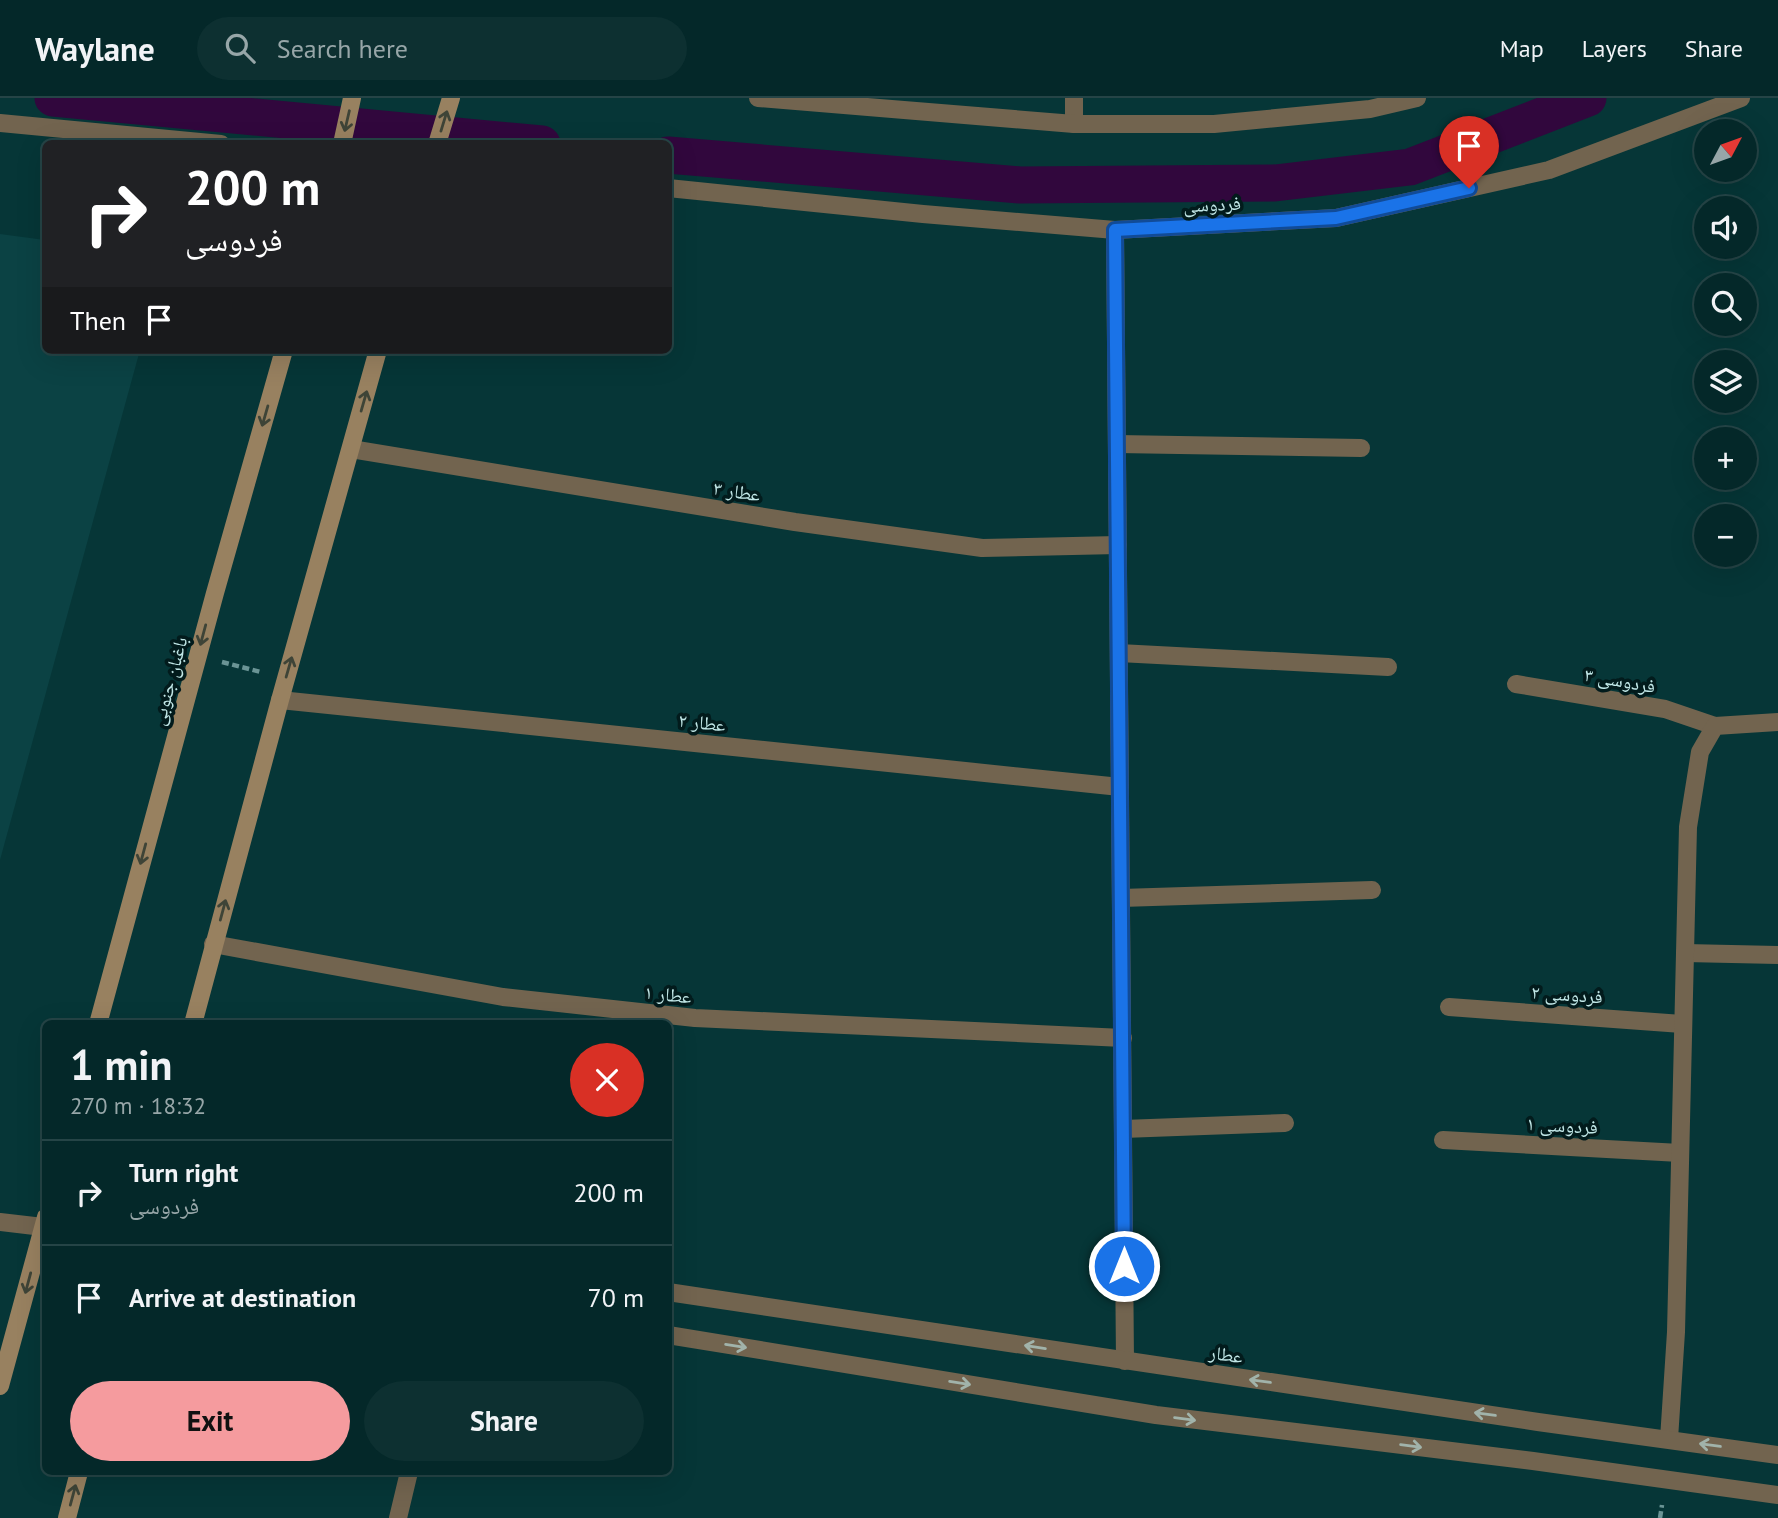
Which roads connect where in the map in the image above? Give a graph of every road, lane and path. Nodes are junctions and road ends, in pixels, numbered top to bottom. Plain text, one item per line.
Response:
1 (352, 98) edge
2 (451, 98) edge
3 (758, 98) edge
4 (1074, 98) edge
5 (1417, 98) edge
6 (1741, 98) edge
7 (0, 123) edge
8 (1074, 124) junction
9 (179, 140) edge
10 (343, 140) edge
11 (438, 140) edge
12 (672, 188) edge
13 (1115, 230) junction
14 (283, 354) edge
15 (377, 354) edge
16 (1117, 444) junction
17 (1361, 448) dead end
18 (351, 449) junction
19 (1118, 545) junction
20 (1119, 653) junction
21 (197, 656) junction
22 (1388, 667) dead end
23 (286, 679) junction
24 (1516, 684) dead end
25 (280, 700) junction
26 (1778, 722) edge
27 (1715, 726) junction
28 (1120, 787) junction
29 (1373, 890) dead end
30 (1121, 898) junction
31 (213, 944) junction
32 (1685, 953) junction
33 (1778, 955) edge
34 (1449, 1007) dead end
35 (99, 1020) edge
36 (194, 1020) edge
37 (1682, 1024) junction
38 (1123, 1038) junction
39 (1285, 1123) dead end
40 (1124, 1129) junction
41 (1443, 1140) dead end
42 (1680, 1153) junction
43 (0, 1222) edge
44 (42, 1222) edge
45 (42, 1229) edge
46 (672, 1293) edge
47 (672, 1336) edge
48 (1125, 1361) junction
49 (0, 1386) edge
50 (1669, 1439) junction
51 (1778, 1455) edge
52 (78, 1475) edge
53 (408, 1475) edge
54 (1778, 1495) edge
55 (67, 1518) edge
56 (398, 1518) edge

1 -> 10 main road
11 -> 2 main road
3 - 8 street
4 - 8 street
5 - 8 street
6 - 13 street, فردوسی
7 - 9 street
12 - 13 street, فردوسی
13 - 16 street
14 -> 21 main road, باغبان جنوبی
18 -> 15 main road
16 - 17 street
16 - 19 street
18 - 19 street, عطار ۳
23 -> 18 main road
19 - 20 street
20 - 22 street
20 - 28 street
21 - 23 path
21 -> 35 main road, باغبان جنوبی
23 - 25 main road
24 - 27 street, فردوسی ۳
25 - 28 street, عطار ۲
31 -> 25 main road
26 - 27 street
27 - 32 street
28 - 30 street
29 - 30 street
30 - 38 street
31 - 36 main road
31 - 38 street, عطار ۱
32 - 33 street
32 - 37 street
34 - 37 street, فردوسی ۲
37 - 42 street
38 - 40 street
39 - 40 street
40 - 48 street
41 - 42 street, فردوسی ۱
42 - 50 street
43 - 44 street
45 -> 49 main road
48 -> 46 street, عطار
47 -> 54 street
50 -> 48 street, عطار
51 -> 50 street, عطار
55 -> 52 main road
53 - 56 street

